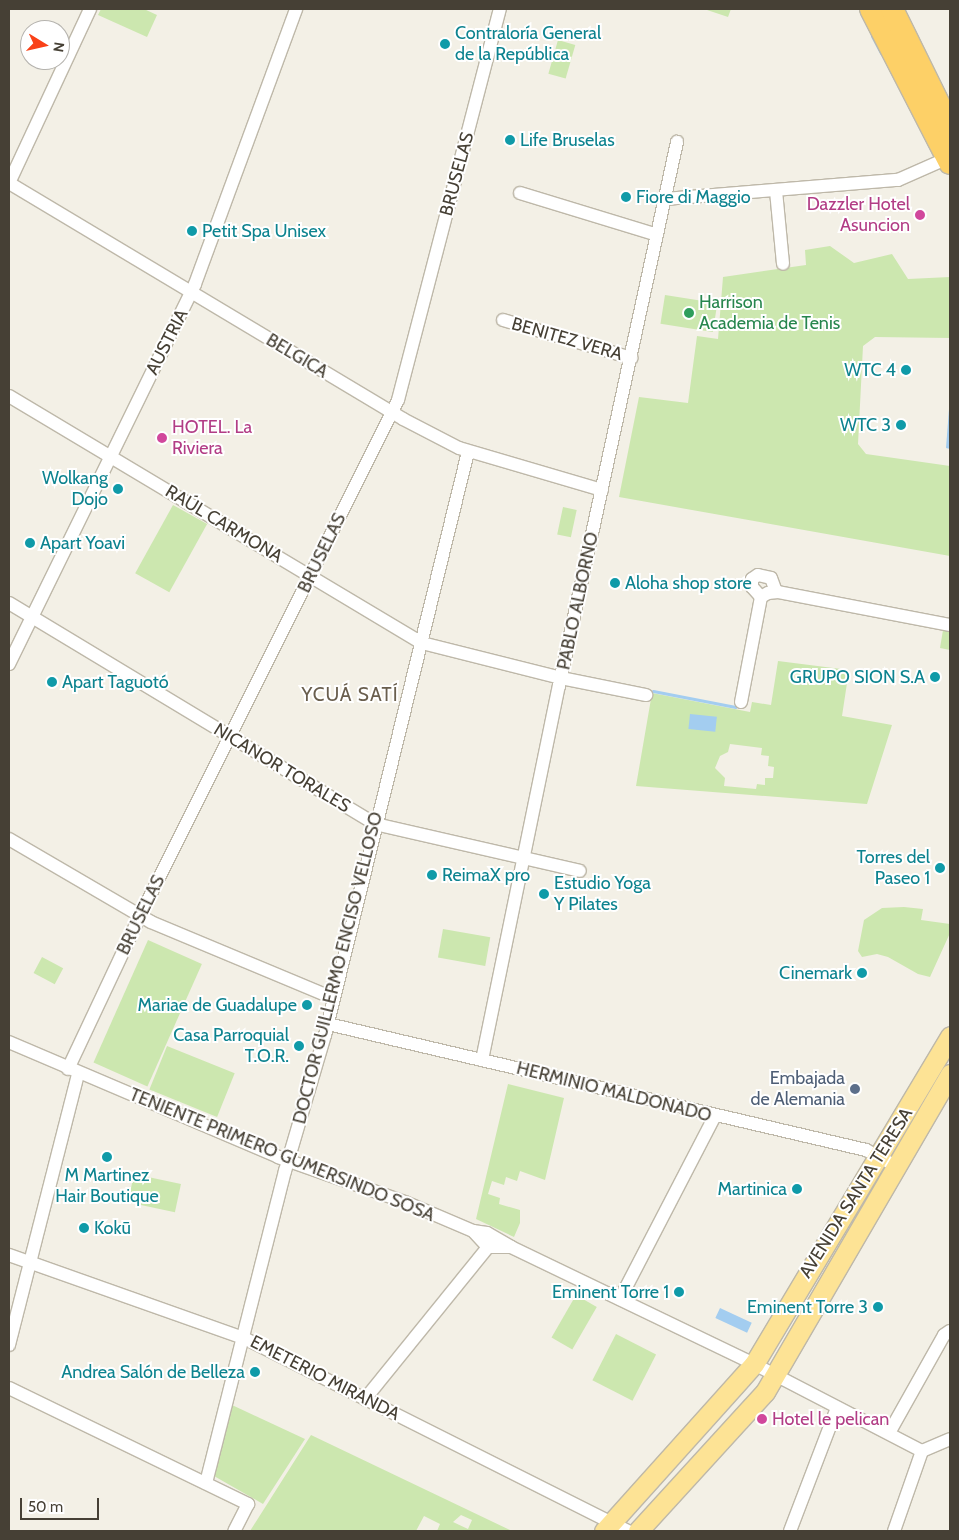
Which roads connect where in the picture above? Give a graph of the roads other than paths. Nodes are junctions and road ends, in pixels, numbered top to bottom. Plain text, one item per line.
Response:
1 (90, 9) edge
2 (296, 9) edge
3 (500, 9) edge
4 (871, 9) edge
5 (892, 9) edge
6 (950, 127) edge
7 (677, 142) dead end
8 (946, 160) edge
9 (9, 183) edge
10 (776, 191) junction
11 (520, 192) dead end
12 (665, 199) junction
13 (657, 235) junction
14 (783, 264) dead end
15 (191, 293) junction
16 (503, 320) dead end
17 (630, 358) junction
18 (9, 396) edge
19 (392, 412) junction
20 (468, 452) junction
21 (110, 456) junction
22 (602, 490) junction
23 (310, 576) junction
24 (776, 592) junction
25 (761, 596) junction
26 (9, 604) edge
27 (32, 617) junction
28 (950, 626) edge
29 (422, 643) junction
30 (9, 664) edge
31 (560, 678) junction
32 (646, 695) dead end
33 (741, 702) dead end
34 (231, 737) junction
35 (375, 824) junction
36 (9, 839) edge
37 (524, 858) junction
38 (580, 871) dead end
39 (140, 916) junction
40 (334, 998) junction
41 (328, 1024) junction
42 (950, 1036) edge
43 (9, 1042) edge
44 (482, 1060) junction
45 (73, 1071) junction
46 (950, 1074) edge
47 (715, 1116) junction
48 (880, 1154) junction
49 (289, 1160) junction
50 (898, 1167) junction
51 (473, 1231) junction
52 (488, 1247) junction
53 (511, 1247) junction
54 (9, 1255) edge
55 (31, 1262) junction
56 (620, 1299) junction
57 (950, 1332) edge
58 (244, 1338) junction
59 (9, 1345) edge
60 (754, 1364) junction
61 (775, 1376) junction
62 (9, 1388) edge
63 (365, 1398) junction
64 (838, 1408) junction
65 (889, 1433) junction
66 (950, 1439) edge
67 (922, 1451) junction
68 (206, 1483) junction
69 (615, 1528) edge
70 (234, 1531) edge
71 (638, 1531) edge
72 (790, 1531) edge
73 (894, 1531) edge

1 - 9 street
2 - 15 street, AUSTRIA
3 - 19 street, BRUSELAS
4 - 8 highway
5 - 6 highway
7 - 12 street, PABLO ALBORNO
8 - 10 street
9 - 15 street, BELGICA
10 - 12 street
10 - 14 street
11 - 13 street
12 - 13 street, PABLO ALBORNO
13 - 17 street, PABLO ALBORNO
15 - 19 street, BELGICA
15 - 21 street, AUSTRIA
16 - 17 street, BENITEZ VERA
17 - 22 street, PABLO ALBORNO
18 - 21 street, RAÚL CARMONA
19 - 20 street, BELGICA
19 - 23 street, BRUSELAS
20 - 22 street, BELGICA
20 - 29 street, DOCTOR GUILLERMO ENCISO VELLOSO
21 - 23 street, RAÚL CARMONA
21 - 27 street, AUSTRIA
22 - 31 street, PABLO ALBORNO
23 - 29 street, RAÚL CARMONA
23 - 34 street, BRUSELAS
24 - 25 street
24 - 25 street
24 - 28 street
25 - 33 street
26 - 27 street, NICANOR TORALES
27 - 30 street, AUSTRIA
27 - 34 street, NICANOR TORALES
29 - 31 street, RAÚL CARMONA
29 - 35 street, DOCTOR GUILLERMO ENCISO VELLOSO
31 - 32 street, RAÚL CARMONA
31 - 37 street, PABLO ALBORNO
34 - 35 street, NICANOR TORALES
34 - 39 street, BRUSELAS
35 - 37 street, NICANOR TORALES
35 - 40 street, DOCTOR GUILLERMO ENCISO VELLOSO
36 - 39 street
37 - 38 street, NICANOR TORALES
37 - 44 street, PABLO ALBORNO
39 - 40 street
39 - 45 street, BRUSELAS
40 - 41 street, DOCTOR GUILLERMO ENCISO VELLOSO
41 - 44 street, HERMINIO MALDONADO
41 - 49 street, DOCTOR GUILLERMO ENCISO VELLOSO
42 - 48 main road, AVENIDA SANTA TERESA
43 - 45 street, TENIENTE PRIMERO GUMERSINDO SOSA
44 - 47 street, HERMINIO MALDONADO
45 - 49 street, TENIENTE PRIMERO GUMERSINDO SOSA
45 - 55 street, BRUSELAS
46 - 50 main road, AVENIDA SANTA TERESA
47 - 48 street, HERMINIO MALDONADO
47 - 56 street
48 - 50 street, HERMINIO MALDONADO
48 - 60 main road, AVENIDA SANTA TERESA
49 - 51 street, TENIENTE PRIMERO GUMERSINDO SOSA
49 - 58 street, DOCTOR GUILLERMO ENCISO VELLOSO
50 - 61 main road, AVENIDA SANTA TERESA
51 - 52 street
51 - 53 street, TENIENTE PRIMERO GUMERSINDO SOSA
52 - 53 street
52 - 63 street
53 - 56 street, TENIENTE PRIMERO GUMERSINDO SOSA
54 - 55 street, EMETERIO MIRANDA
55 - 58 street, EMETERIO MIRANDA
55 - 59 street, BRUSELAS
56 - 60 street
57 - 65 street
58 - 63 street, EMETERIO MIRANDA
58 - 68 street, DOCTOR GUILLERMO ENCISO VELLOSO
60 - 61 street
60 - 69 main road, AVENIDA SANTA TERESA
61 - 64 street
61 - 71 main road, AVENIDA SANTA TERESA
62 - 68 street
63 - 69 street, EMETERIO MIRANDA
64 - 65 street
64 - 72 street
65 - 67 street
66 - 67 street
67 - 73 street
68 - 70 street

